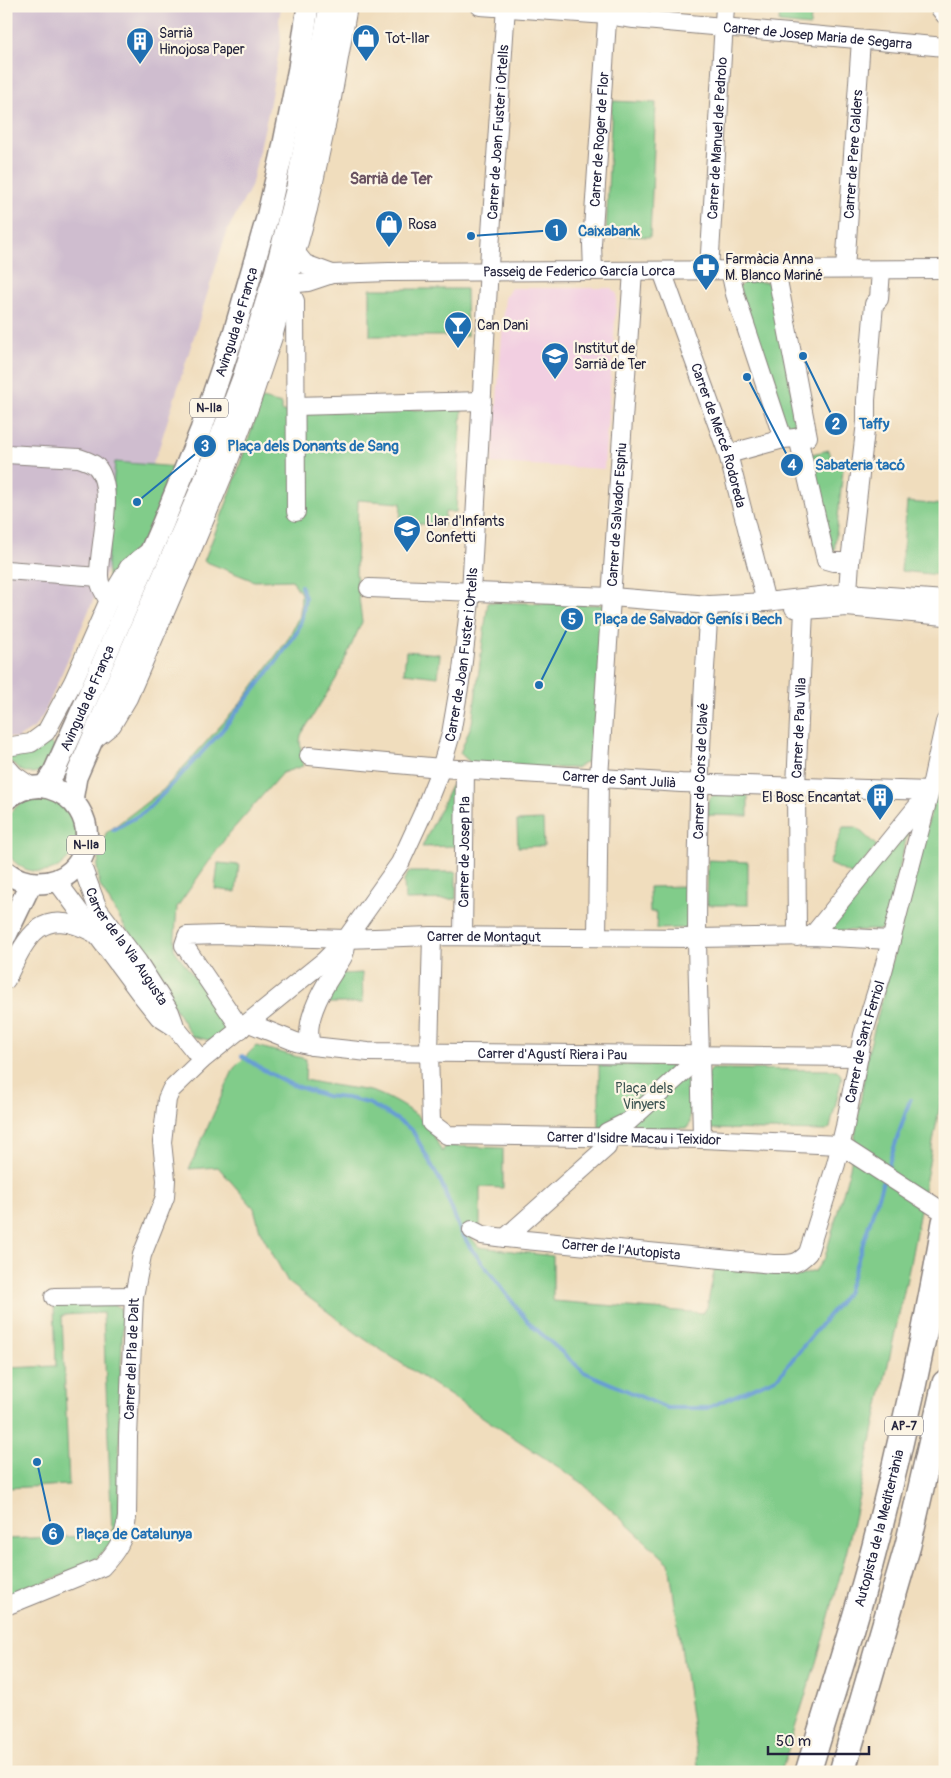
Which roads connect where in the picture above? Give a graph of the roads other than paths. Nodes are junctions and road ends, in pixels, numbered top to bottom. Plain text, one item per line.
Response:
1 (308, 6) edge
2 (330, 6) edge
3 (348, 6) edge
4 (480, 6) edge
5 (725, 6) edge
6 (938, 6) edge
7 (506, 7) edge
8 (608, 11) edge
9 (945, 15) edge
10 (724, 27) junction
11 (860, 40) junction
12 (945, 47) edge
13 (296, 253) junction
14 (845, 269) junction
15 (709, 270) junction
16 (730, 270) junction
17 (776, 270) junction
18 (880, 270) junction
19 (945, 270) edge
20 (593, 271) junction
21 (632, 271) junction
22 (662, 271) junction
23 (489, 272) junction
24 (332, 274) junction
25 (288, 285) junction
26 (482, 402) junction
27 (296, 406) junction
28 (791, 438) junction
29 (6, 454) edge
30 (728, 454) junction
31 (296, 512) dead end
32 (152, 549) junction
33 (850, 562) junction
34 (6, 570) edge
35 (99, 577) junction
36 (369, 588) dead end
37 (471, 592) junction
38 (612, 597) junction
39 (109, 600) junction
40 (847, 600) junction
41 (945, 600) edge
42 (766, 602) junction
43 (709, 605) junction
44 (804, 610) junction
45 (945, 616) edge
46 (73, 682) junction
47 (945, 722) edge
48 (73, 730) junction
49 (90, 743) junction
50 (6, 747) edge
51 (309, 756) dead end
52 (6, 766) edge
53 (441, 768) junction
54 (465, 769) junction
55 (599, 777) junction
56 (701, 784) junction
57 (796, 786) junction
58 (38, 787) junction
59 (930, 791) junction
60 (6, 799) edge
61 (72, 800) junction
62 (80, 861) junction
63 (56, 880) junction
64 (14, 881) edge
65 (94, 933) junction
66 (6, 935) edge
67 (432, 936) junction
68 (463, 936) junction
69 (597, 936) junction
70 (805, 936) junction
71 (698, 938) junction
72 (346, 939) junction
73 (890, 940) junction
74 (6, 980) edge
75 (245, 1026) junction
76 (176, 1028) junction
77 (312, 1046) junction
78 (429, 1052) junction
79 (701, 1056) junction
80 (859, 1057) junction
81 (202, 1060) junction
82 (607, 1138) junction
83 (702, 1139) junction
84 (840, 1145) junction
85 (945, 1213) edge
86 (945, 1222) edge
87 (472, 1230) dead end
88 (506, 1238) junction
89 (773, 1264) joint
90 (134, 1296) junction
91 (54, 1297) dead end
92 (945, 1383) edge
93 (6, 1606) edge
94 (808, 1772) edge
95 (842, 1772) edge

1 - 32 main road, Avinguda de França / N-IIa
2 - 49 main road, Avinguda de França / N-IIa
3 - 13 street, Avinguda de França
4 - 7 street, Carrer de Josep Maria de Segarra
5 - 10 street, Carrer de Manuel de Pedrolo
6 - 9 street
7 - 8 street, Carrer de Josep Maria de Segarra
7 - 23 street, Carrer de Joan Fuster i Ortells
8 - 10 street, Carrer de Josep Maria de Segarra
8 - 20 street, Carrer de Roger de Flor
10 - 11 street, Carrer de Josep Maria de Segarra
10 - 15 street, Carrer de Manuel de Pedrolo
11 - 12 street, Carrer de Josep Maria de Segarra
11 - 14 street, Carrer de Pere Calders
13 - 24 street, Passeig de Federico García Lorca
13 - 25 street, Avinguda de França
14 - 17 street, Passeig de Federico García Lorca
14 - 18 street, Passeig de Federico García Lorca
15 - 16 street, Passeig de Federico García Lorca
15 - 22 street, Passeig de Federico García Lorca
16 - 17 street, Passeig de Federico García Lorca
16 - 28 street
17 - 28 street
18 - 19 street, Passeig de Federico García Lorca
18 - 33 street
20 - 21 street, Passeig de Federico García Lorca
20 - 23 street, Passeig de Federico García Lorca
21 - 22 street, Passeig de Federico García Lorca
21 - 38 street, Carrer de Salvador Espriu
22 - 30 street, Carrer de Mercé Rodoreda
23 - 24 street, Passeig de Federico García Lorca
23 - 26 street, Carrer de Joan Fuster i Ortells
24 - 25 street, Passeig de Federico García Lorca
25 - 27 street
25 - 49 street, Avinguda de França
26 - 27 street
26 - 37 street, Carrer de Joan Fuster i Ortells
27 - 31 street
28 - 30 street
28 - 33 street
29 - 35 street
30 - 42 street, Carrer de Mercé Rodoreda
32 - 39 street
32 - 48 main road, Avinguda de França / N-IIa
33 - 40 street
34 - 35 street
35 - 39 street
36 - 37 street
37 - 38 street
37 - 53 street, Carrer de Joan Fuster i Ortells
38 - 43 street
38 - 55 street, Carrer de Salvador Espriu
39 - 46 street
40 - 41 street
40 - 42 street
40 - 44 street
40 - 45 street
42 - 43 street
42 - 44 street
43 - 56 street, Carrer de Cors de Clavé
44 - 57 street, Carrer de Pau Vila
46 - 48 street
46 - 50 street
47 - 59 street, Carrer de Sant Ferriol
48 - 58 main road, Avinguda de França / N-IIa
49 - 61 main road, Avinguda de França / N-IIa
51 - 53 street, Carrer de Sant Julià
52 - 58 street
53 - 54 street, Carrer de Sant Julià
53 - 72 street, Carrer de Joan Fuster i Ortells
54 - 55 street, Carrer de Sant Julià
54 - 68 street, Carrer de Josep Pla
55 - 56 street, Carrer de Sant Julià
55 - 69 street, Carrer de Salvador Espriu
56 - 57 street, Carrer de Sant Julià
56 - 71 street, Carrer de Cors de Clavé
57 - 59 street, Carrer de Sant Julià
57 - 70 street, Carrer de Pau Vila
58 - 60 main road
58 - 61 main road
59 - 70 street, Carrer de Sant Ferriol
59 - 73 street, Carrer de Sant Ferriol
61 - 62 main road, N-IIa
62 - 63 main road, N-IIa
62 - 76 street, Carrer de la Via Augusta
63 - 64 main road, N-IIa
63 - 65 street, Carrer de la Via Augusta
64 - 66 main road, N-IIa
65 - 74 street
65 - 76 street, Carrer de la Via Augusta
67 - 68 street, Carrer de Montagut
67 - 72 street, Carrer de Montagut
67 - 78 street
68 - 69 street, Carrer de Montagut
69 - 71 street, Carrer de Montagut
70 - 71 street, Carrer de Montagut
70 - 73 street, Carrer de Montagut
71 - 79 street, Carrer de Cors de Clavé
72 - 75 street, Carrer de Joan Fuster i Ortells
72 - 75 street, Carrer de Montagut
72 - 77 street
73 - 80 street, Carrer de Sant Ferriol
75 - 77 street, Carrer d'Agustí Riera i Pau
75 - 81 street, Carrer de Joan Fuster i Ortells
76 - 81 street, Carrer de la Via Augusta
77 - 78 street, Carrer d'Agustí Riera i Pau
78 - 79 street, Carrer d'Agustí Riera i Pau
78 - 82 street, Carrer d'Isidre Macau i Teixidor
79 - 80 street, Carrer d'Agustí Riera i Pau
79 - 82 street
79 - 83 street, Carrer de Cors de Clavé
80 - 84 street, Carrer de Sant Ferriol
81 - 90 street, Carrer del Pla de Dalt
82 - 83 street, Carrer d'Isidre Macau i Teixidor
82 - 88 street
83 - 84 street, Carrer d'Isidre Macau i Teixidor
84 - 85 street
84 - 89 street, Carrer de Sant Ferriol
86 - 94 highway, Autopista de la Mediterrània / AP-7
87 - 88 street, Carrer de l'Autopista
88 - 89 street, Carrer de l'Autopista
90 - 91 street
90 - 93 street, Carrer del Pla de Dalt
92 - 95 highway, AP-7

